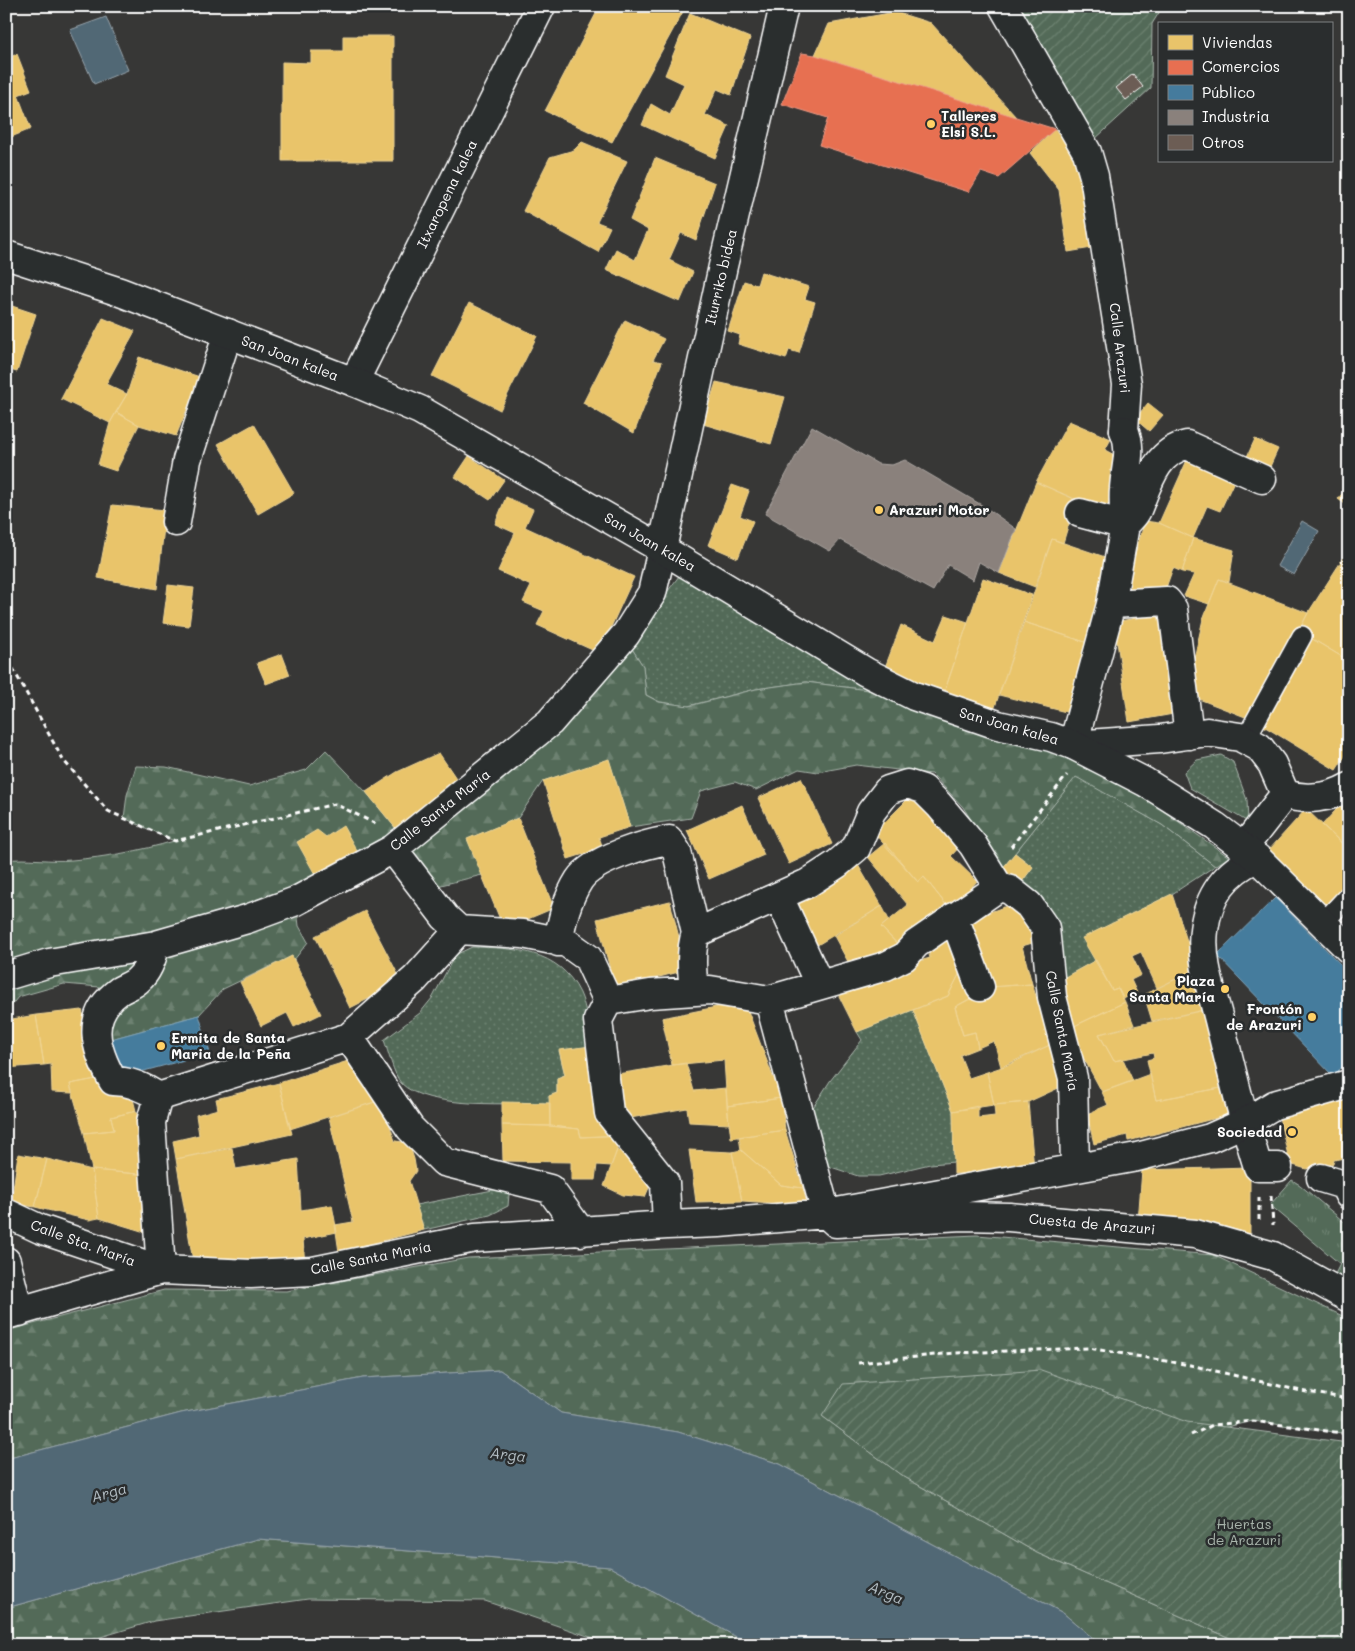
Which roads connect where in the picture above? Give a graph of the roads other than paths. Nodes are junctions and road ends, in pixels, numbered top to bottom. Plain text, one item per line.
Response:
1 (541, 6) edge
2 (784, 6) edge
3 (1003, 6) edge
4 (6, 255) edge
5 (228, 334) junction
6 (354, 382) junction
7 (1262, 479) dead end
8 (1080, 513) dead end
9 (176, 522) dead end
10 (1125, 525) junction
11 (662, 549) junction
12 (1111, 604) junction
13 (1302, 636) dead end
14 (1189, 735) junction
15 (1245, 740) junction
16 (1073, 745) junction
17 (1349, 787) edge
18 (1284, 794) junction
19 (393, 849) junction
20 (1250, 853) junction
21 (995, 880) junction
22 (1349, 895) edge
23 (779, 897) junction
24 (954, 916) junction
25 (1323, 923) junction
26 (459, 930) junction
27 (696, 933) junction
28 (558, 942) junction
29 (156, 944) junction
30 (1349, 949) edge
31 (6, 976) edge
32 (819, 984) junction
33 (980, 987) dead end
34 (694, 991) junction
35 (769, 1000) junction
36 (608, 1001) junction
37 (349, 1037) junction
38 (1349, 1084) edge
39 (158, 1097) junction
40 (1244, 1124) junction
41 (1268, 1167) road end
42 (1075, 1168) junction
43 (1321, 1178) dead end
44 (1349, 1195) edge
45 (6, 1213) edge
46 (826, 1214) junction
47 (667, 1225) junction
48 (581, 1232) junction
49 (6, 1261) edge
50 (161, 1270) junction
51 (1349, 1298) edge
52 (13, 1313) edge

1 - 6 street, Itxaropena kalea
2 - 11 street, Iturriko bidea
3 - 10 street, Calle Arazuri
4 - 5 street, San Joan kalea
5 - 6 street, San Joan kalea
5 - 9 street, San Joan kalea
6 - 11 street, San Joan kalea
7 - 10 street
8 - 10 street
10 - 12 street, San Joan kalea
11 - 16 street, San Joan kalea
11 - 19 street, Calle Santa María
12 - 14 street
12 - 16 street, San Joan kalea
13 - 15 lane
14 - 15 street, San Joan kalea
14 - 16 street, San Joan kalea
15 - 18 street, San Joan kalea
16 - 20 street, San Joan kalea
17 - 18 street
18 - 20 street
19 - 26 street
19 - 29 street, Calle Santa María
20 - 25 street, San Joan kalea
20 - 40 street
21 - 23 street
21 - 24 street
21 - 42 street, Calle Santa María
22 - 25 lane
23 - 27 street
23 - 32 street
24 - 32 street
24 - 33 street
25 - 30 street, San Joan kalea
26 - 28 street
26 - 37 street
27 - 28 street
27 - 34 street
28 - 36 street
29 - 31 street, Calle Santa María
29 - 39 street
32 - 35 street
34 - 35 street
34 - 36 street
35 - 46 street
36 - 47 street
37 - 39 street
37 - 48 street
38 - 40 street
39 - 50 street
40 - 41 street
40 - 42 street, Calle Santa María
42 - 46 street, Calle Santa María
43 - 44 street
45 - 50 street, Calle Sta. María
46 - 47 street, Calle Santa María
46 - 51 street, Cuesta de Arazuri
47 - 48 street, Calle Santa María
48 - 50 street, Calle Santa María
49 - 52 street, Calle Santa María
50 - 52 street, Calle Santa María

